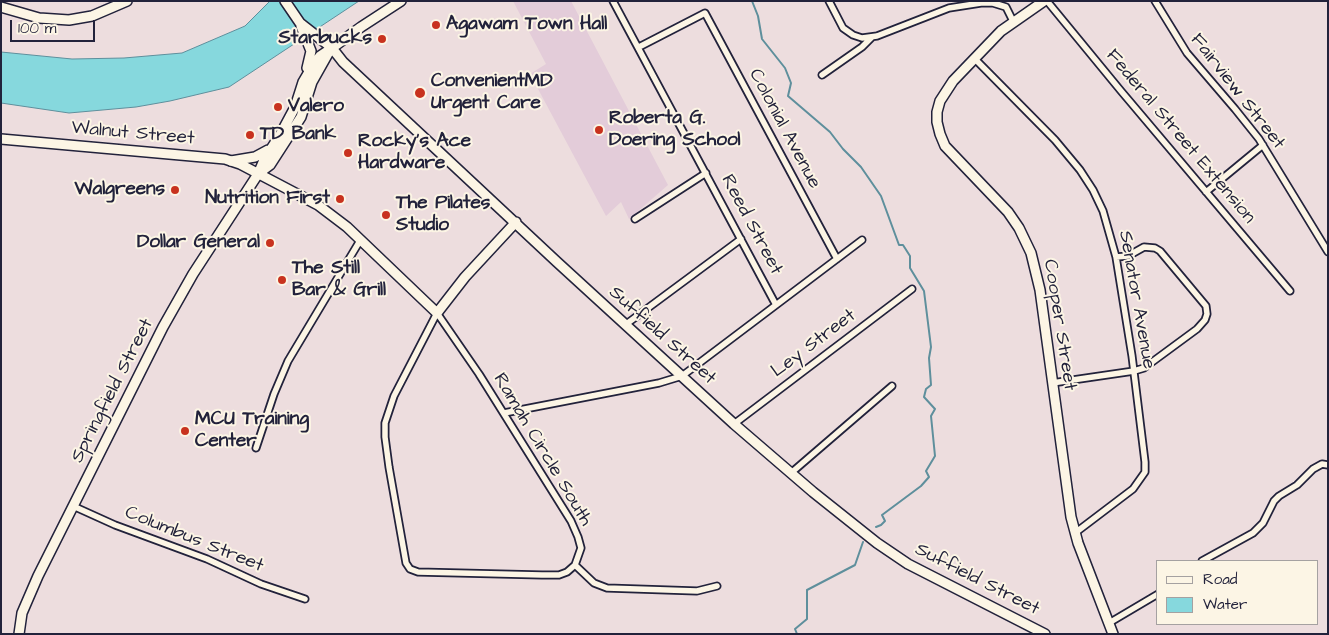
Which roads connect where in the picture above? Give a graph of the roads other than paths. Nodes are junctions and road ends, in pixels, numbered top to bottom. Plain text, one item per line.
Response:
1 (127, 1) edge
2 (285, 1) edge
3 (401, 1) edge
4 (613, 1) edge
5 (829, 1) edge
6 (999, 1) edge
7 (1046, 1) edge
8 (1155, 1) edge
9 (987, 2) edge
10 (1, 7) edge
11 (1013, 21) junction
12 (872, 37) junction
13 (312, 38) junction
14 (639, 47) junction
15 (332, 48) junction
16 (974, 58) junction
17 (822, 75) dead end
18 (302, 82) junction
19 (1, 139) edge
20 (1262, 145) junction
21 (272, 147) junction
22 (231, 161) junction
23 (706, 173) junction
24 (258, 174) junction
25 (1206, 192) junction
26 (635, 219) dead end
27 (516, 222) junction
28 (361, 239) junction
29 (741, 239) junction
30 (862, 240) dead end
31 (1328, 252) edge
32 (1116, 257) junction
33 (837, 259) junction
34 (912, 289) dead end
35 (1290, 291) dead end
36 (776, 305) junction
37 (437, 313) junction
38 (625, 325) junction
39 (1134, 371) junction
40 (682, 376) junction
41 (1052, 383) junction
42 (892, 386) dead end
43 (504, 413) junction
44 (734, 424) junction
45 (256, 448) dead end
46 (1328, 465) edge
47 (791, 474) junction
48 (73, 506) junction
49 (1075, 534) junction
50 (1204, 560) edge
51 (575, 565) junction
52 (717, 586) dead end
53 (1156, 595) edge
54 (305, 600) dead end
55 (1109, 622) junction
56 (19, 634) edge
57 (1045, 634) edge
58 (1113, 634) edge

1 - 10 main road
2 - 13 main road, Suffield Street
3 - 15 main road
4 - 14 street, Reed Street
5 - 12 street
6 - 9 street
7 - 11 main road, Cooper Street
7 - 25 street, Federal Street Extension
8 - 20 street, Fairview Street
9 - 11 street
9 - 12 street
11 - 16 main road, Cooper Street
12 - 17 street
13 - 15 main road, Suffield Street
13 - 18 main road
14 - 23 street, Reed Street
14 - 33 street, Colonial Avenue
15 - 18 main road, Springfield Street
15 - 24 main road, Springfield Street
15 - 27 main road, Suffield Street
16 - 32 street, Senator Avenue
16 - 41 main road, Cooper Street
18 - 21 main road, Springfield Street
19 - 22 main road, Walnut Street
20 - 25 street
20 - 31 street, Fairview Street
21 - 22 main road
21 - 24 main road, Springfield Street
22 - 24 main road, Walnut Street
23 - 26 street
23 - 29 street, Reed Street
24 - 28 main road, Walnut Street
24 - 48 main road, Springfield Street
25 - 35 street, Federal Street Extension
27 - 37 main road
27 - 38 main road, Suffield Street
28 - 37 main road, Walnut Street
28 - 45 street
29 - 36 street, Reed Street
29 - 38 street
30 - 33 street
32 - 39 street, Senator Avenue
32 - 39 street
33 - 36 street
34 - 44 street, Ley Street
36 - 40 street
37 - 43 street, Ramah Circle South
37 - 51 street
38 - 40 main road, Suffield Street
39 - 41 street
39 - 49 street, Senator Avenue
40 - 43 street
40 - 44 main road, Suffield Street
41 - 49 main road, Cooper Street
42 - 47 street
43 - 51 street, Ramah Circle South
44 - 47 main road, Suffield Street
46 - 50 street
47 - 57 main road, Suffield Street
48 - 54 street, Columbus Street
48 - 56 main road, Springfield Street
49 - 55 main road, Cooper Street
51 - 52 street
53 - 55 street
55 - 58 main road, Cooper Street

